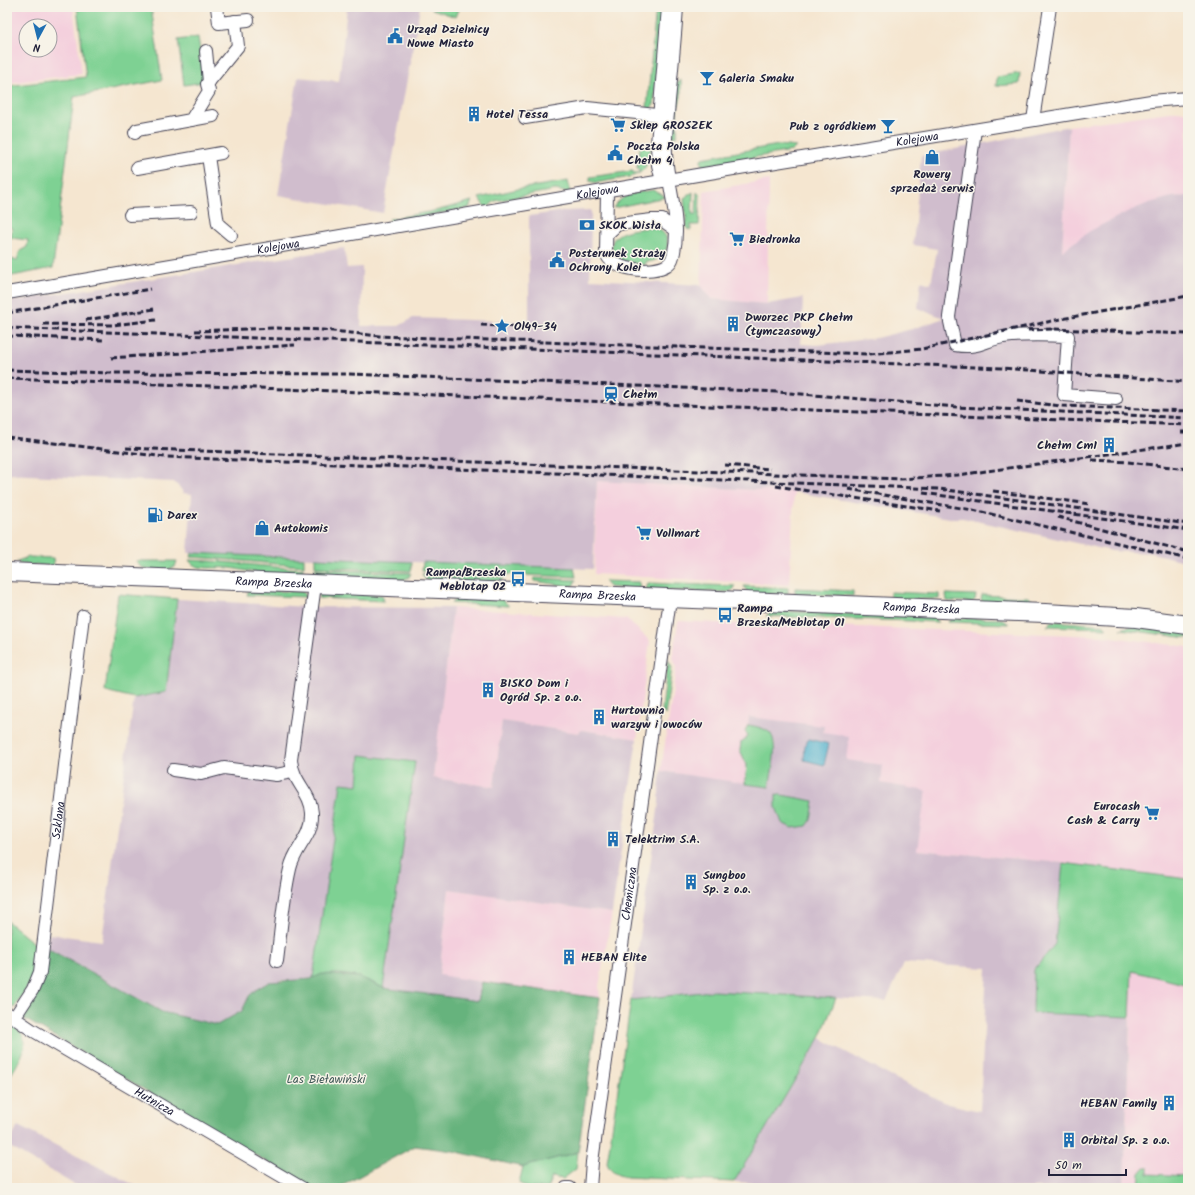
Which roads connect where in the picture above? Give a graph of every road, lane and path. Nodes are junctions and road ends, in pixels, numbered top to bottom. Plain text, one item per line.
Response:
1 (217, 7) edge
2 (668, 7) edge
3 (677, 7) edge
4 (1050, 7) edge
5 (248, 20) dead end
6 (235, 21) junction
7 (206, 51) dead end
8 (209, 82) junction
9 (1188, 98) edge
10 (664, 115) junction
11 (213, 116) dead end
12 (525, 118) dead end
13 (191, 120) junction
14 (1034, 120) junction
15 (975, 130) junction
16 (135, 133) dead end
17 (221, 154) dead end
18 (208, 156) junction
19 (137, 168) dead end
20 (666, 181) junction
21 (607, 191) junction
22 (191, 212) dead end
23 (130, 215) dead end
24 (676, 230) junction
25 (607, 234) junction
26 (231, 235) dead end
27 (7, 293) edge
28 (1116, 399) dead end
29 (7, 572) edge
30 (315, 585) junction
31 (670, 599) junction
32 (83, 616) dead end
33 (1188, 625) edge
34 (173, 770) dead end
35 (292, 772) junction
36 (277, 961) dead end
37 (11, 1015) edge
38 (302, 1188) edge
39 (566, 1188) edge
40 (570, 1188) edge
41 (590, 1188) edge

1 - 6 street
2 - 10 street
3 - 10 street
4 - 14 street
5 - 6 street
6 - 8 street
7 - 8 street
8 - 13 street
9 - 14 street, Kolejowa
10 - 12 street
10 - 20 street
11 - 13 street
13 - 16 street
14 - 15 street, Kolejowa
15 - 20 street, Kolejowa
15 - 28 street
17 - 18 street
18 - 19 street
18 - 26 street
20 - 21 street, Kolejowa
20 - 24 street
21 - 25 street
21 - 27 street, Kolejowa
22 - 23 street
24 - 25 street
24 - 25 street
29 - 30 highway, Rampa Brzeska
30 - 31 highway, Rampa Brzeska
30 - 35 street
31 - 33 highway, Rampa Brzeska
31 - 41 street, Chemiczna
32 - 37 street, Szklana
34 - 35 street
35 - 36 street
37 - 38 street, Hutnicza
39 - 40 street

